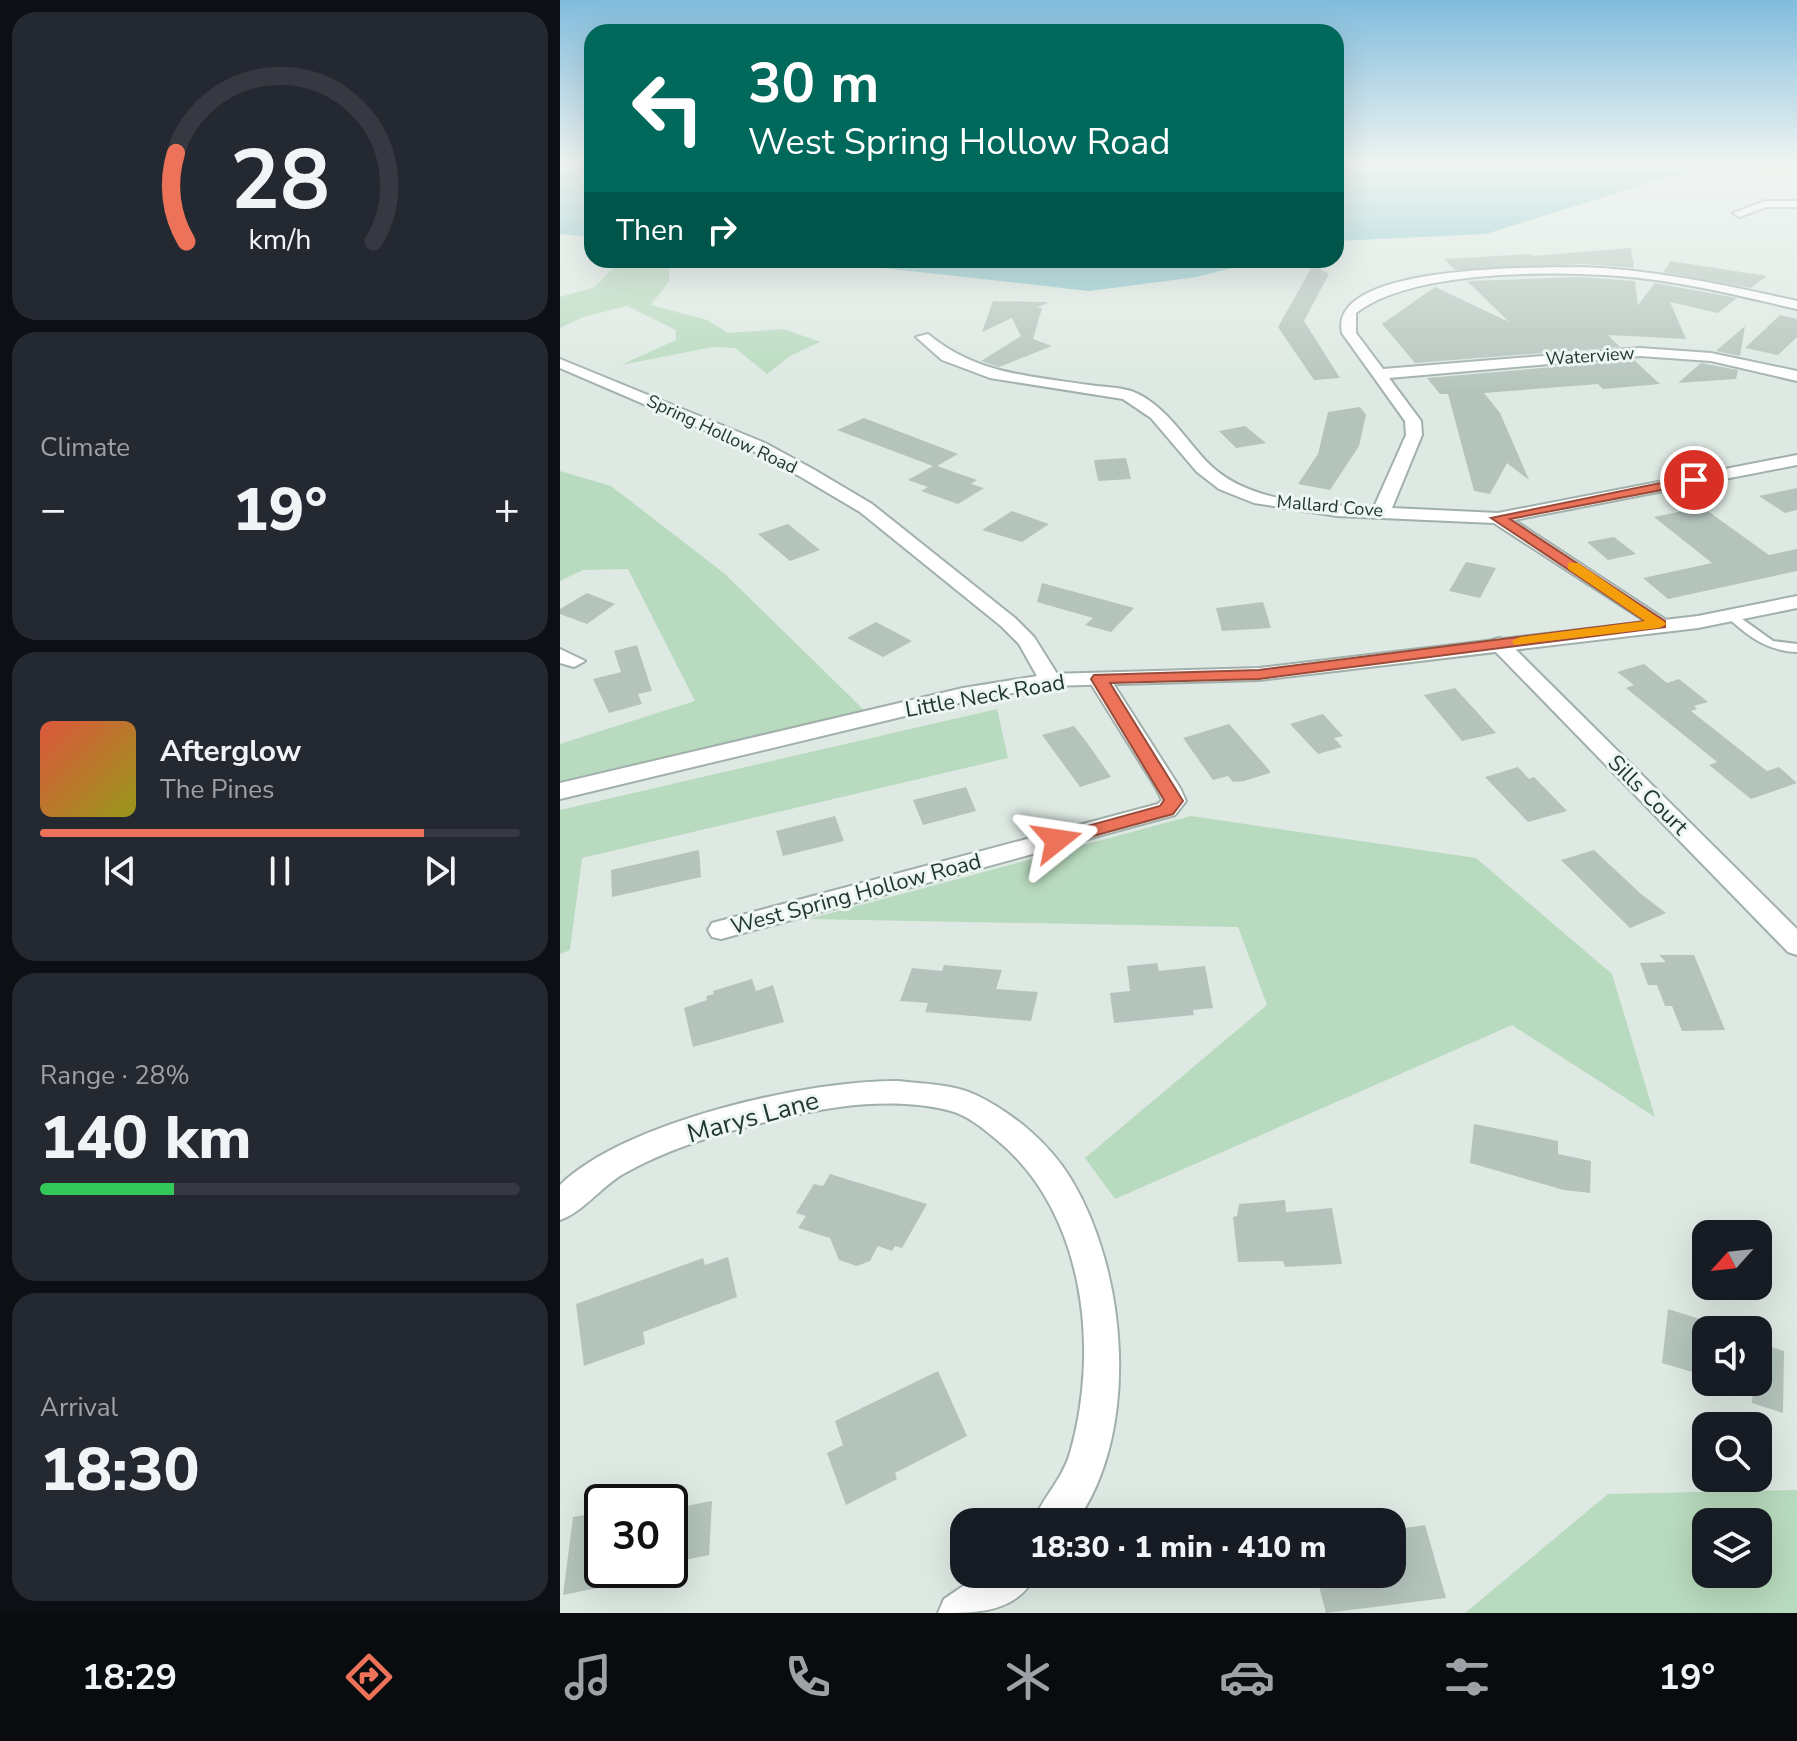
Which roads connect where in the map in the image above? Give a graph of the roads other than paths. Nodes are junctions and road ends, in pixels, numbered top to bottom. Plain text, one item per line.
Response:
1 (1797, 305) edge
2 (923, 337) dead end
3 (560, 363) edge
4 (1381, 374) junction
5 (1797, 376) edge
6 (1797, 460) edge
7 (1381, 512) junction
8 (1498, 518) junction
9 (1797, 602) edge
10 (1731, 615) junction
11 (1659, 624) junction
12 (1499, 644) junction
13 (1797, 648) edge
14 (1099, 679) junction
15 (1050, 680) junction
16 (560, 791) edge
17 (721, 930) dead end
18 (1797, 945) edge
19 (560, 1206) edge
20 (1062, 1508) edge
21 (995, 1588) edge
22 (958, 1613) edge

1 - 4 street
2 - 7 street, Mallard Cove
3 - 15 street, Spring Hollow Road
4 - 5 street, Waterview
4 - 7 street
6 - 8 street, Mallard Cove
7 - 8 street, Mallard Cove
8 - 11 street
9 - 10 street, Little Neck Road
10 - 11 street, Little Neck Road
10 - 13 lane
11 - 12 street, Little Neck Road
12 - 14 street, Little Neck Road
12 - 18 street, Sills Court
14 - 15 street, Little Neck Road
14 - 17 street, West Spring Hollow Road
15 - 16 street, Little Neck Road
19 - 20 street, Marys Lane
21 - 22 street

